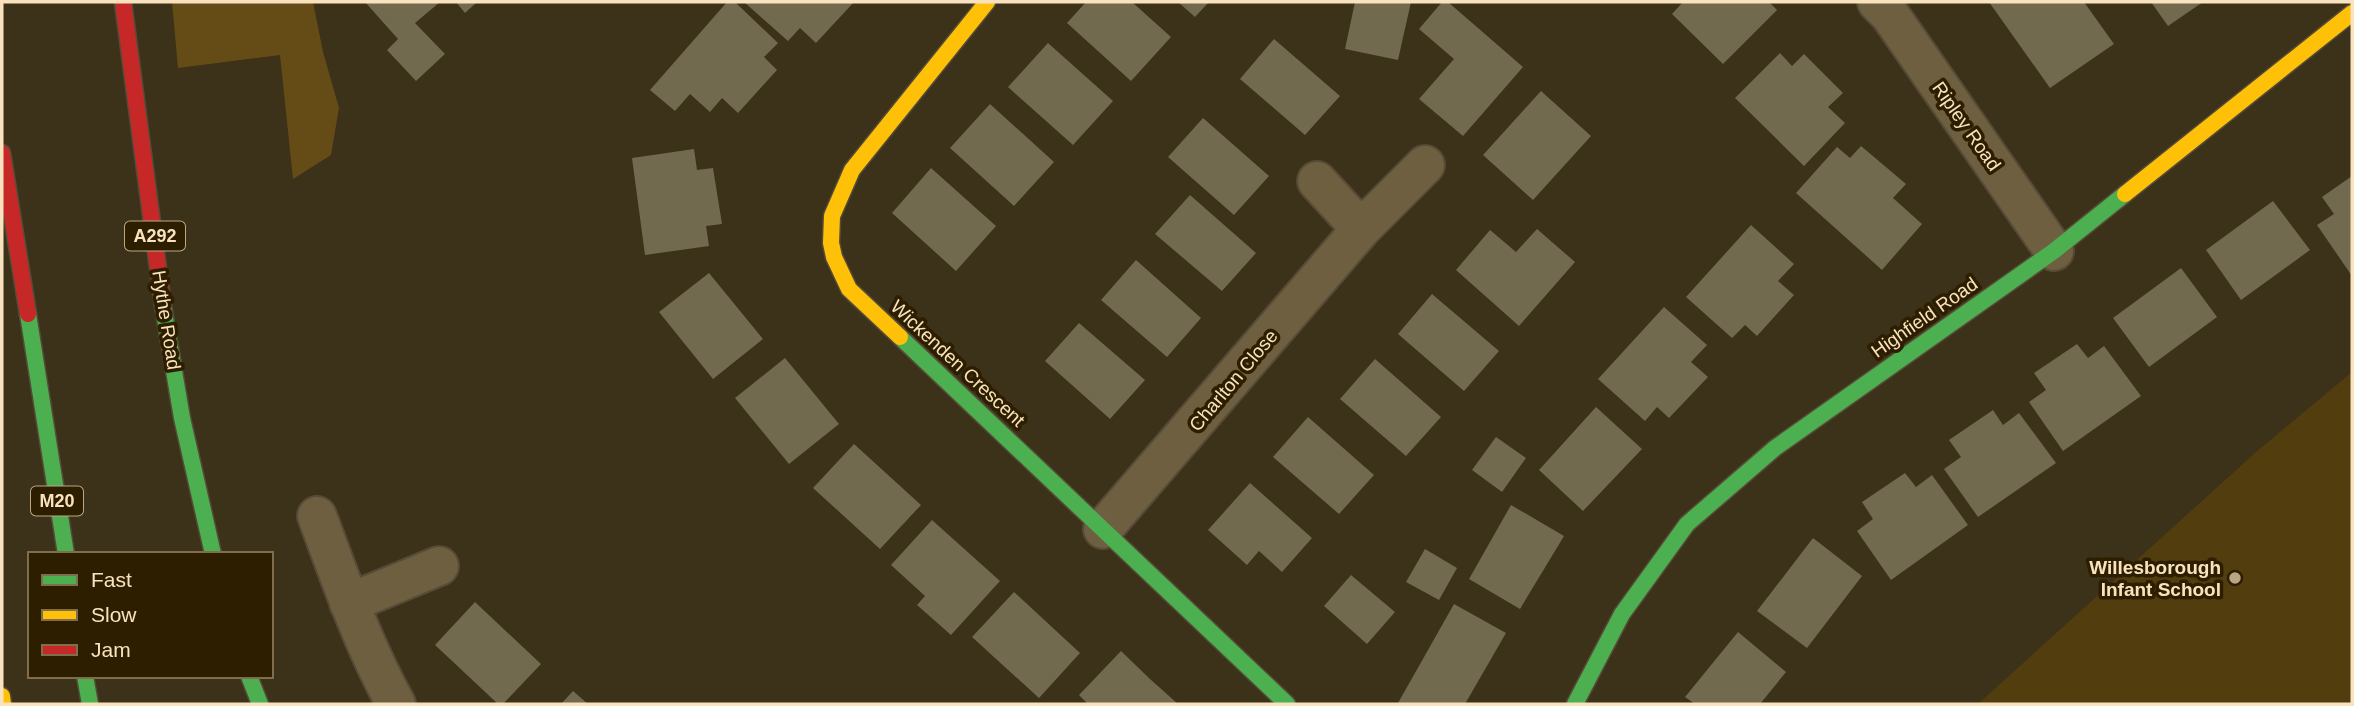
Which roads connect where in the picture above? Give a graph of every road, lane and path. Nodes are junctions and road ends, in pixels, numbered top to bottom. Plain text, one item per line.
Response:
1 (123, 2) edge
2 (987, 2) edge
3 (1877, 2) edge
4 (2352, 13) edge
5 (2, 153) edge
6 (1425, 165) dead end
7 (1317, 181) dead end
8 (1361, 229) junction
9 (2054, 251) junction
10 (317, 516) dead end
11 (1103, 529) junction
12 (66, 552) edge
13 (213, 552) edge
14 (439, 566) dead end
15 (349, 603) junction
16 (85, 678) edge
17 (250, 678) edge
18 (2, 696) edge
19 (3, 704) edge
20 (90, 704) edge
21 (260, 704) edge
22 (396, 704) edge
23 (1287, 704) edge
24 (1575, 704) edge

1 - 13 main road, Hythe Road / A292
2 - 11 main road, Wickenden Crescent
3 - 9 street, Ripley Road
4 - 9 main road, Highfield Road
5 - 12 main road, M20
6 - 8 street, Charlton Close
7 - 8 street
8 - 11 street, Charlton Close
9 - 24 main road, Highfield Road
10 - 15 street
11 - 23 main road, Wickenden Crescent
14 - 15 street
15 - 22 street
16 - 20 main road
17 - 21 main road
18 - 19 main road

